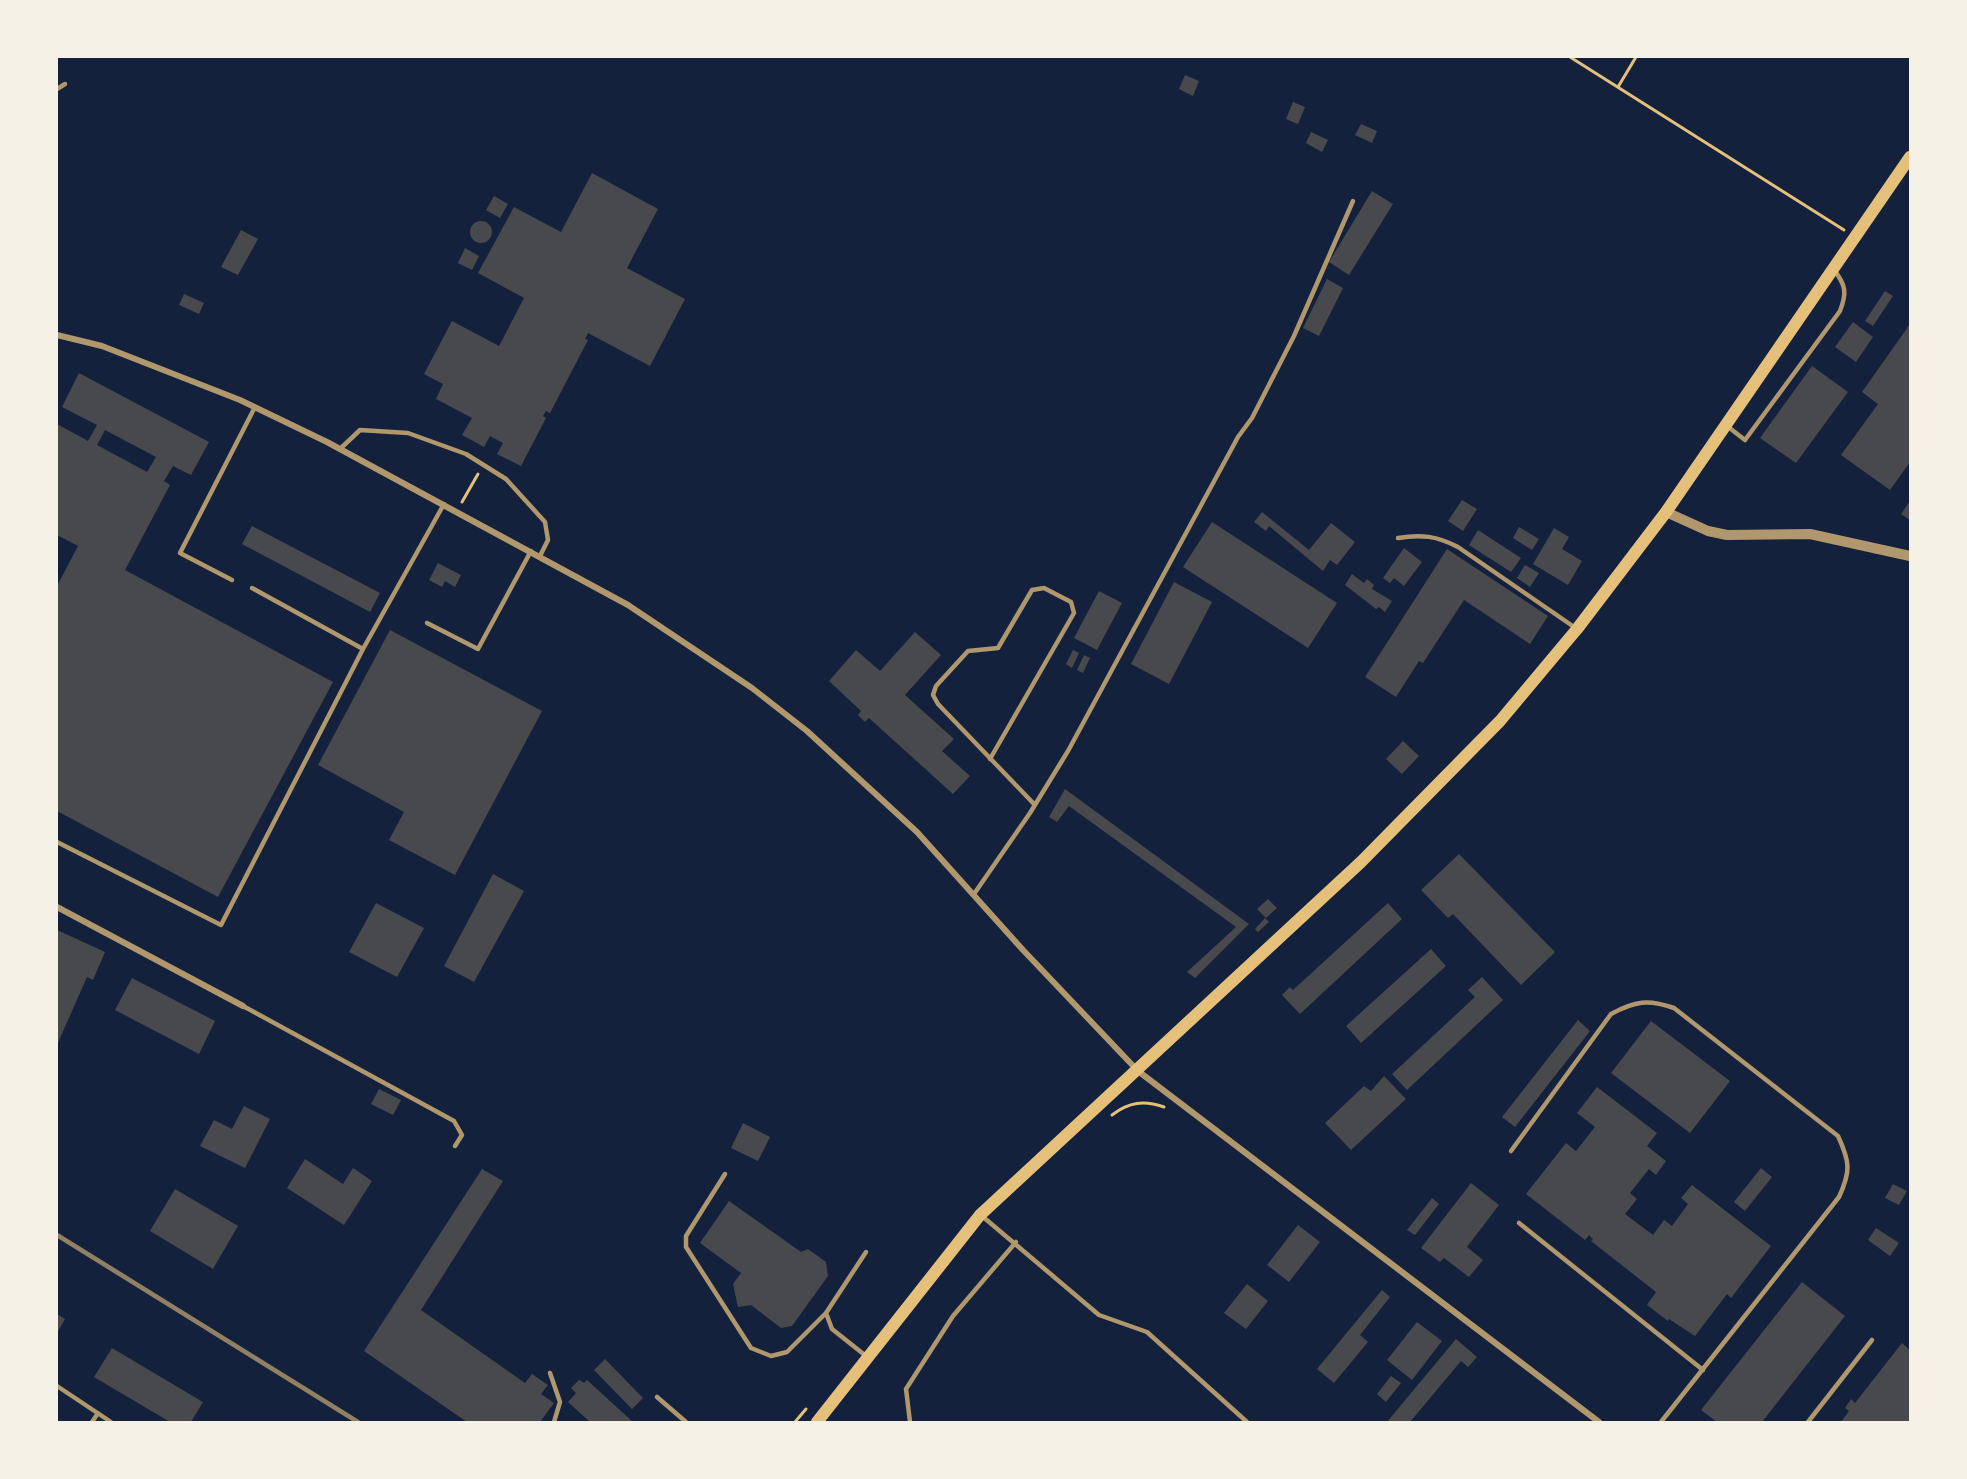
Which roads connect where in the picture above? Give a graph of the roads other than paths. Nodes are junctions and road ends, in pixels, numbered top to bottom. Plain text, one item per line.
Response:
1 (64, 84) dead end
2 (57, 89) edge
3 (1910, 157) edge
4 (1353, 201) dead end
5 (1834, 270) junction
6 (57, 335) edge
7 (256, 407) junction
8 (1726, 426) junction
9 (340, 449) junction
10 (444, 504) junction
11 (1666, 512) junction
12 (1398, 538) dead end
13 (531, 551) junction
14 (540, 556) junction
15 (1910, 556) edge
16 (232, 580) dead end
17 (252, 588) dead end
18 (427, 623) dead end
19 (1577, 629) junction
20 (363, 649) junction
21 (990, 759) junction
22 (1035, 805) junction
23 (57, 842) edge
24 (974, 894) junction
25 (57, 907) edge
26 (243, 1006) joint
27 (1138, 1071) junction
28 (455, 1146) dead end
29 (1512, 1151) dead end
30 (725, 1174) dead end
31 (980, 1215) junction
32 (1519, 1223) dead end
33 (1016, 1242) junction
34 (866, 1252) dead end
35 (826, 1312) junction
36 (1872, 1340) dead end
37 (869, 1358) junction
38 (1703, 1370) junction
39 (550, 1373) dead end
40 (57, 1386) edge
41 (657, 1397) dead end
42 (98, 1413) junction
43 (92, 1422) edge
44 (111, 1422) edge
45 (554, 1422) edge
46 (686, 1422) edge
47 (817, 1422) edge
48 (910, 1422) edge
49 (1247, 1422) edge
50 (1599, 1422) edge
51 (1661, 1422) edge
52 (1808, 1422) edge

1 - 2 lane
3 - 5 main road
4 - 22 lane
5 - 8 main road
5 - 8 lane
6 - 7 street
7 - 9 street
7 - 16 lane
8 - 11 main road
9 - 10 street
9 - 14 lane
10 - 13 street
10 - 20 lane
11 - 15 street
11 - 19 main road
12 - 19 lane
13 - 14 street
13 - 18 lane
14 - 24 street
17 - 20 lane
19 - 27 main road
20 - 23 lane
21 - 21 lane
21 - 22 lane
22 - 24 lane
24 - 27 street
25 - 26 street
26 - 28 lane
27 - 31 main road
27 - 50 street
29 - 38 lane
30 - 35 lane
31 - 33 lane
31 - 37 main road
32 - 38 lane
33 - 48 lane
33 - 49 lane
34 - 35 lane
35 - 37 lane
36 - 52 lane
37 - 47 main road
38 - 51 lane
39 - 45 lane
40 - 42 lane
41 - 46 lane
42 - 43 lane
42 - 44 lane

